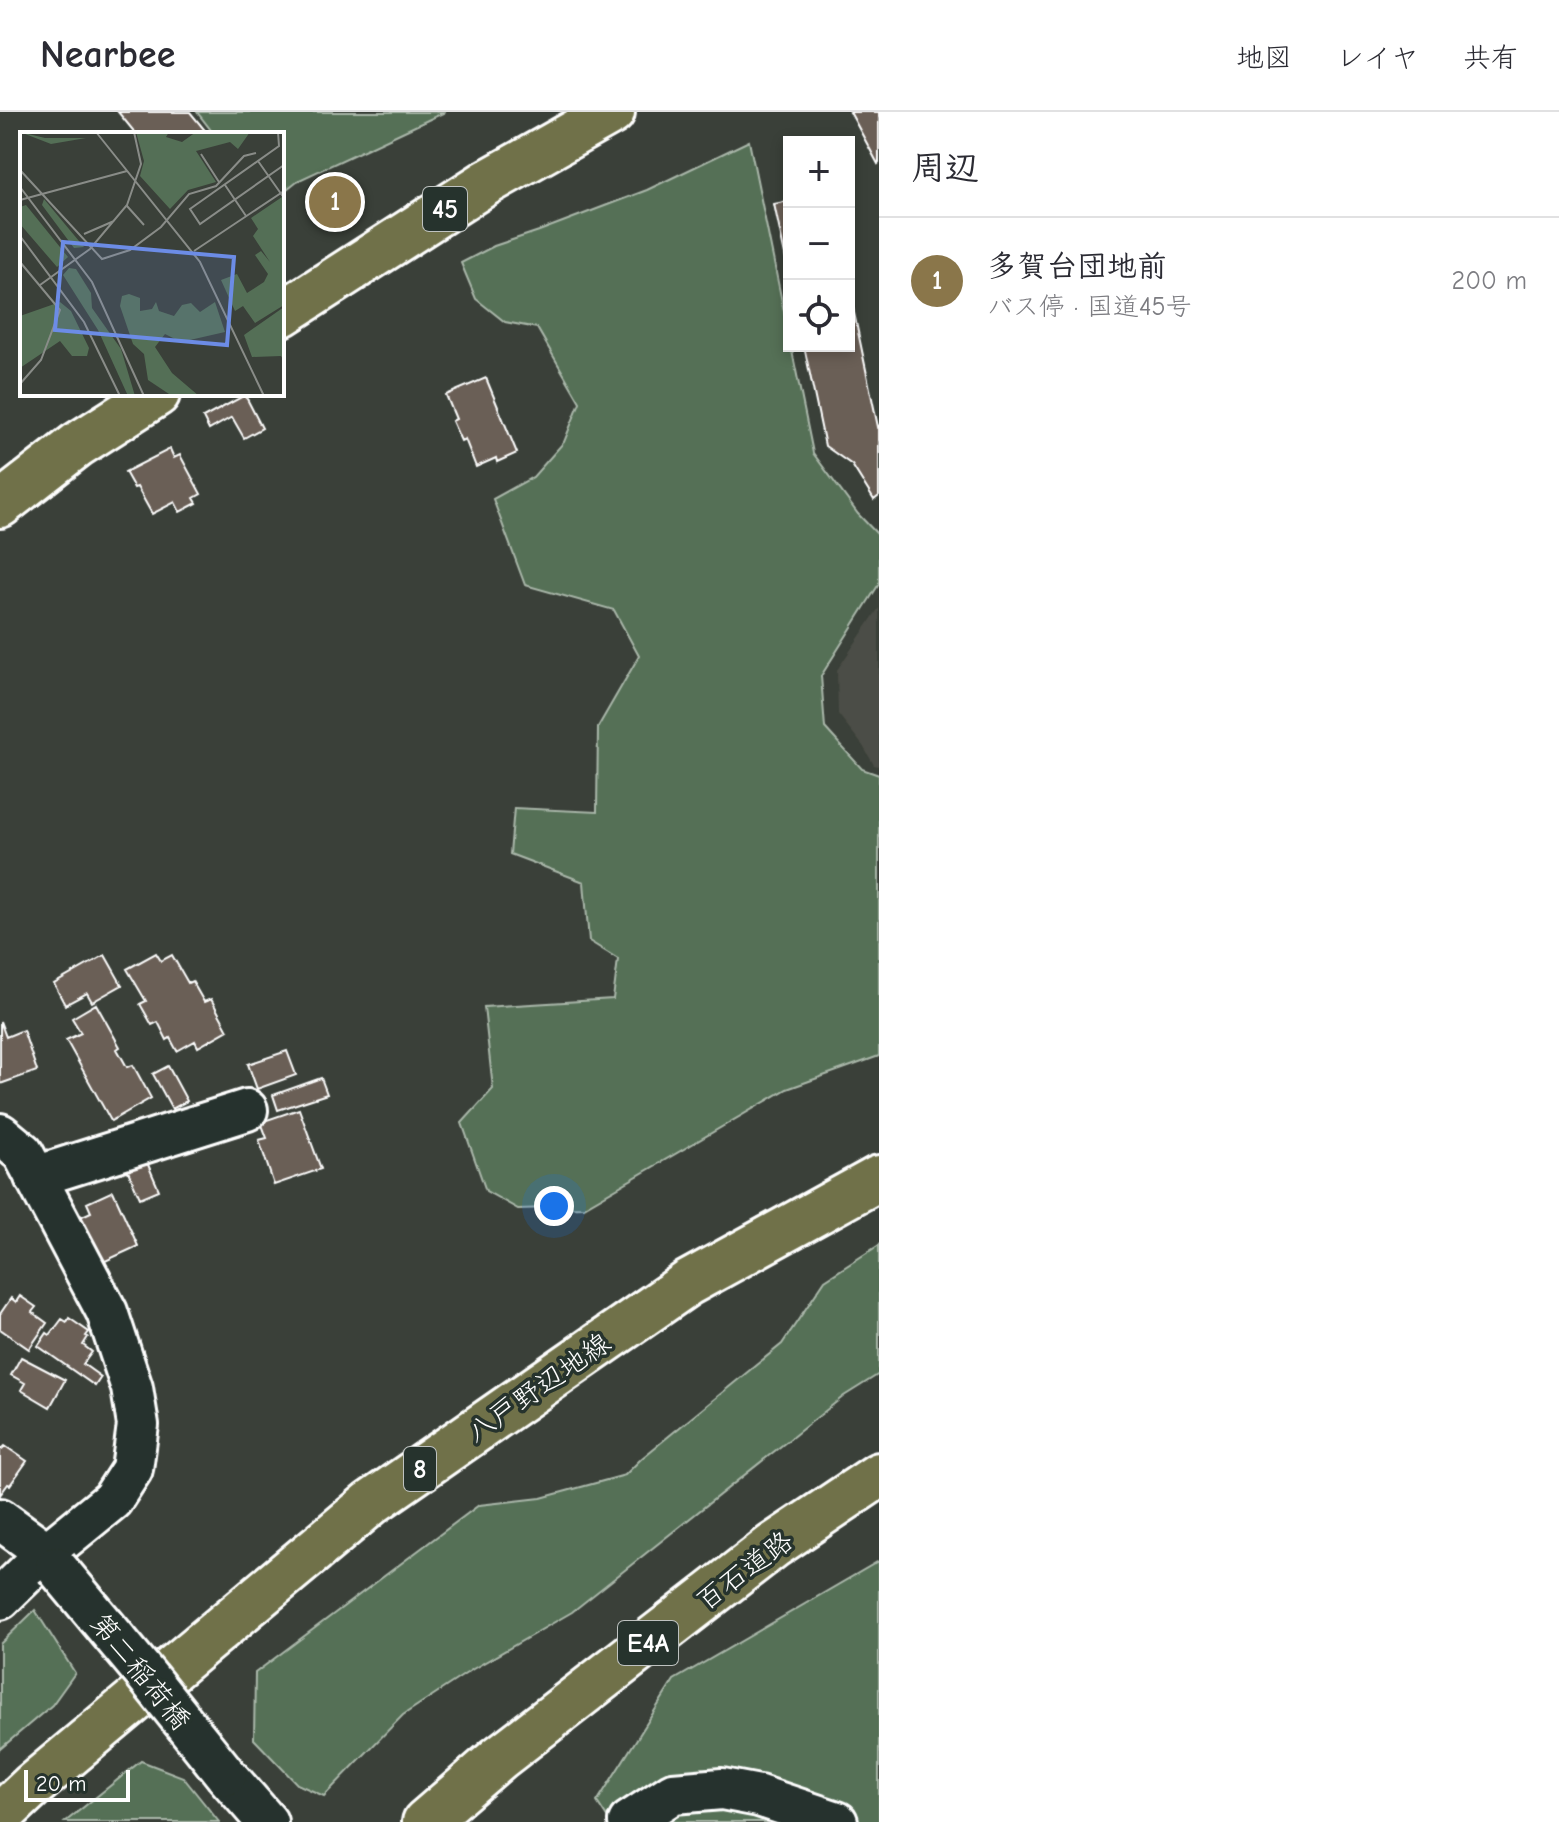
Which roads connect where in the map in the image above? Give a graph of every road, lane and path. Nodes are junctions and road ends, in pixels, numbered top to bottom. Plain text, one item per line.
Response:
1 (612, 112) edge
2 (284, 313) edge
3 (154, 396) edge
4 (0, 505) edge
5 (247, 1110) dead end
6 (0, 1134) edge
7 (35, 1177) junction
8 (879, 1178) edge
9 (879, 1475) edge
10 (0, 1519) edge
11 (52, 1560) junction
12 (0, 1599) edge
13 (245, 1798) edge
14 (0, 1816) edge
15 (425, 1822) edge
16 (629, 1822) edge
17 (837, 1822) edge

1 - 2 main road, 45
3 - 4 main road
5 - 7 street
6 - 7 street
7 - 11 street
8 - 14 main road, 八戸野辺地線 / 8
9 - 15 main road, 百石道路 / E4A
10 - 11 street, 第二稲荷橋
11 - 12 street
11 - 13 street, 第二稲荷橋, bridge
16 - 17 street

